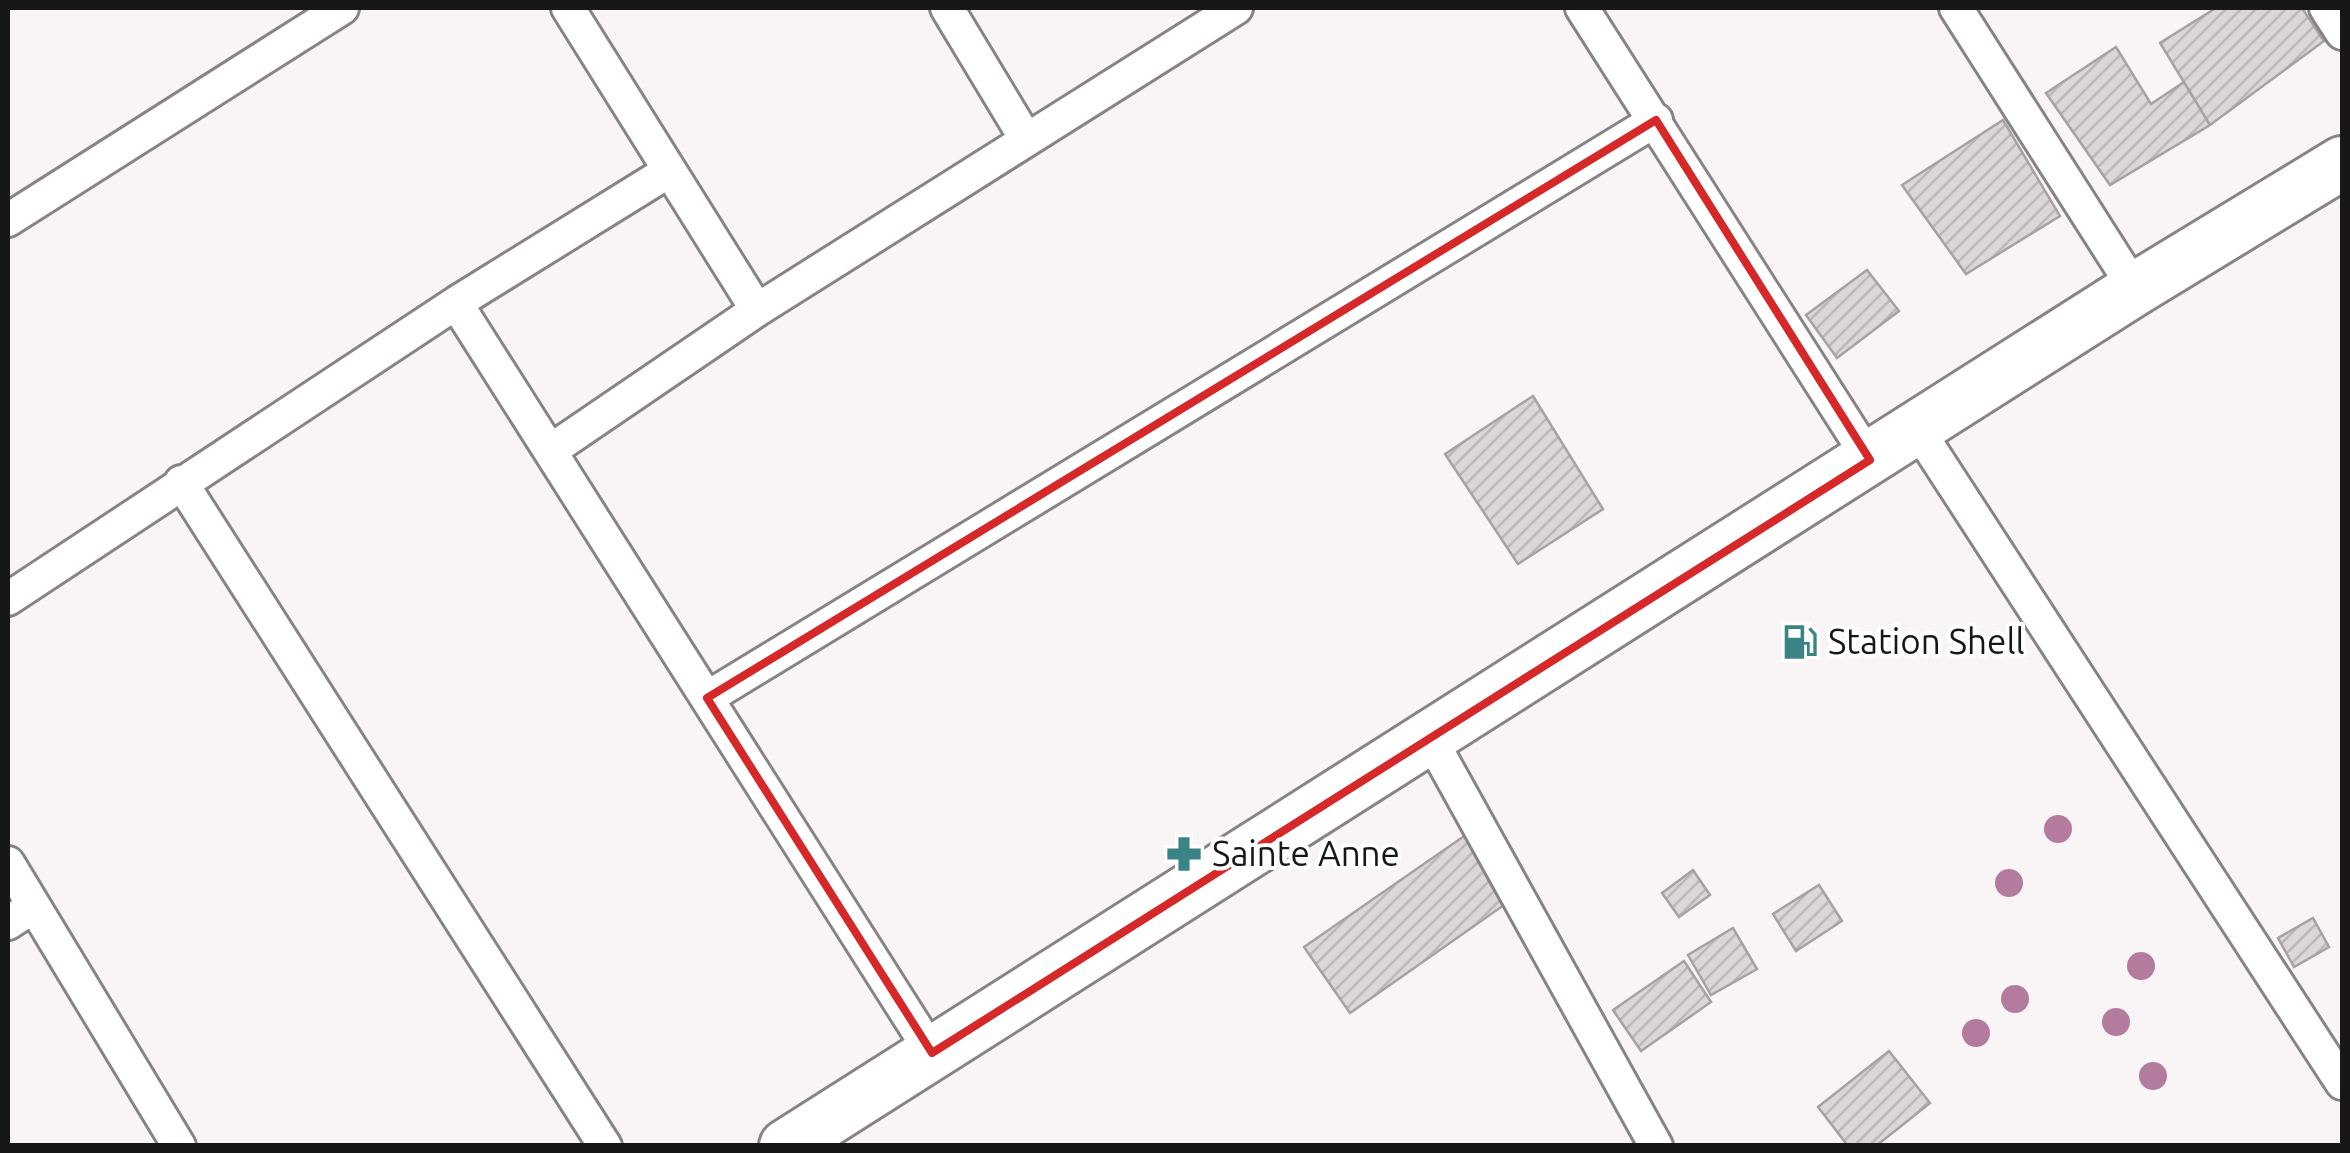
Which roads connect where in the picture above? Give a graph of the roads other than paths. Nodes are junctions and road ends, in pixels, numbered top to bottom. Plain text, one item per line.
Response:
1 (342, 8) edge
2 (568, 8) edge
3 (946, 8) edge
4 (1236, 8) edge
5 (1582, 8) edge
6 (1956, 8) edge
7 (2326, 8) edge
8 (2342, 33) edge
9 (1656, 120) junction
10 (1026, 139) junction
11 (2342, 163) edge
12 (670, 171) junction
13 (8, 220) edge
14 (2135, 289) junction
15 (456, 303) junction
16 (757, 310) junction
17 (1918, 430) junction
18 (550, 451) junction
19 (1870, 460) junction
20 (181, 482) junction
21 (8, 599) edge
22 (707, 698) junction
23 (1430, 738) junction
24 (8, 863) edge
25 (21, 914) edge
26 (932, 1054) junction
27 (2342, 1083) edge
28 (180, 1146) edge
29 (605, 1146) edge
30 (786, 1146) edge
31 (1656, 1146) edge

1 - 13 street
2 - 12 street
3 - 10 street
4 - 10 street
5 - 9 street
6 - 14 street
7 - 8 street
9 - 19 street
9 - 22 street
10 - 16 street
11 - 14 highway
12 - 15 street
12 - 16 street
14 - 17 highway
15 - 18 street
15 - 20 street
16 - 18 street
17 - 19 highway
17 - 27 street
18 - 22 street
19 - 23 highway
20 - 21 street
20 - 29 street
22 - 26 street
23 - 26 highway
23 - 31 street
24 - 25 street
25 - 28 street
26 - 30 highway

